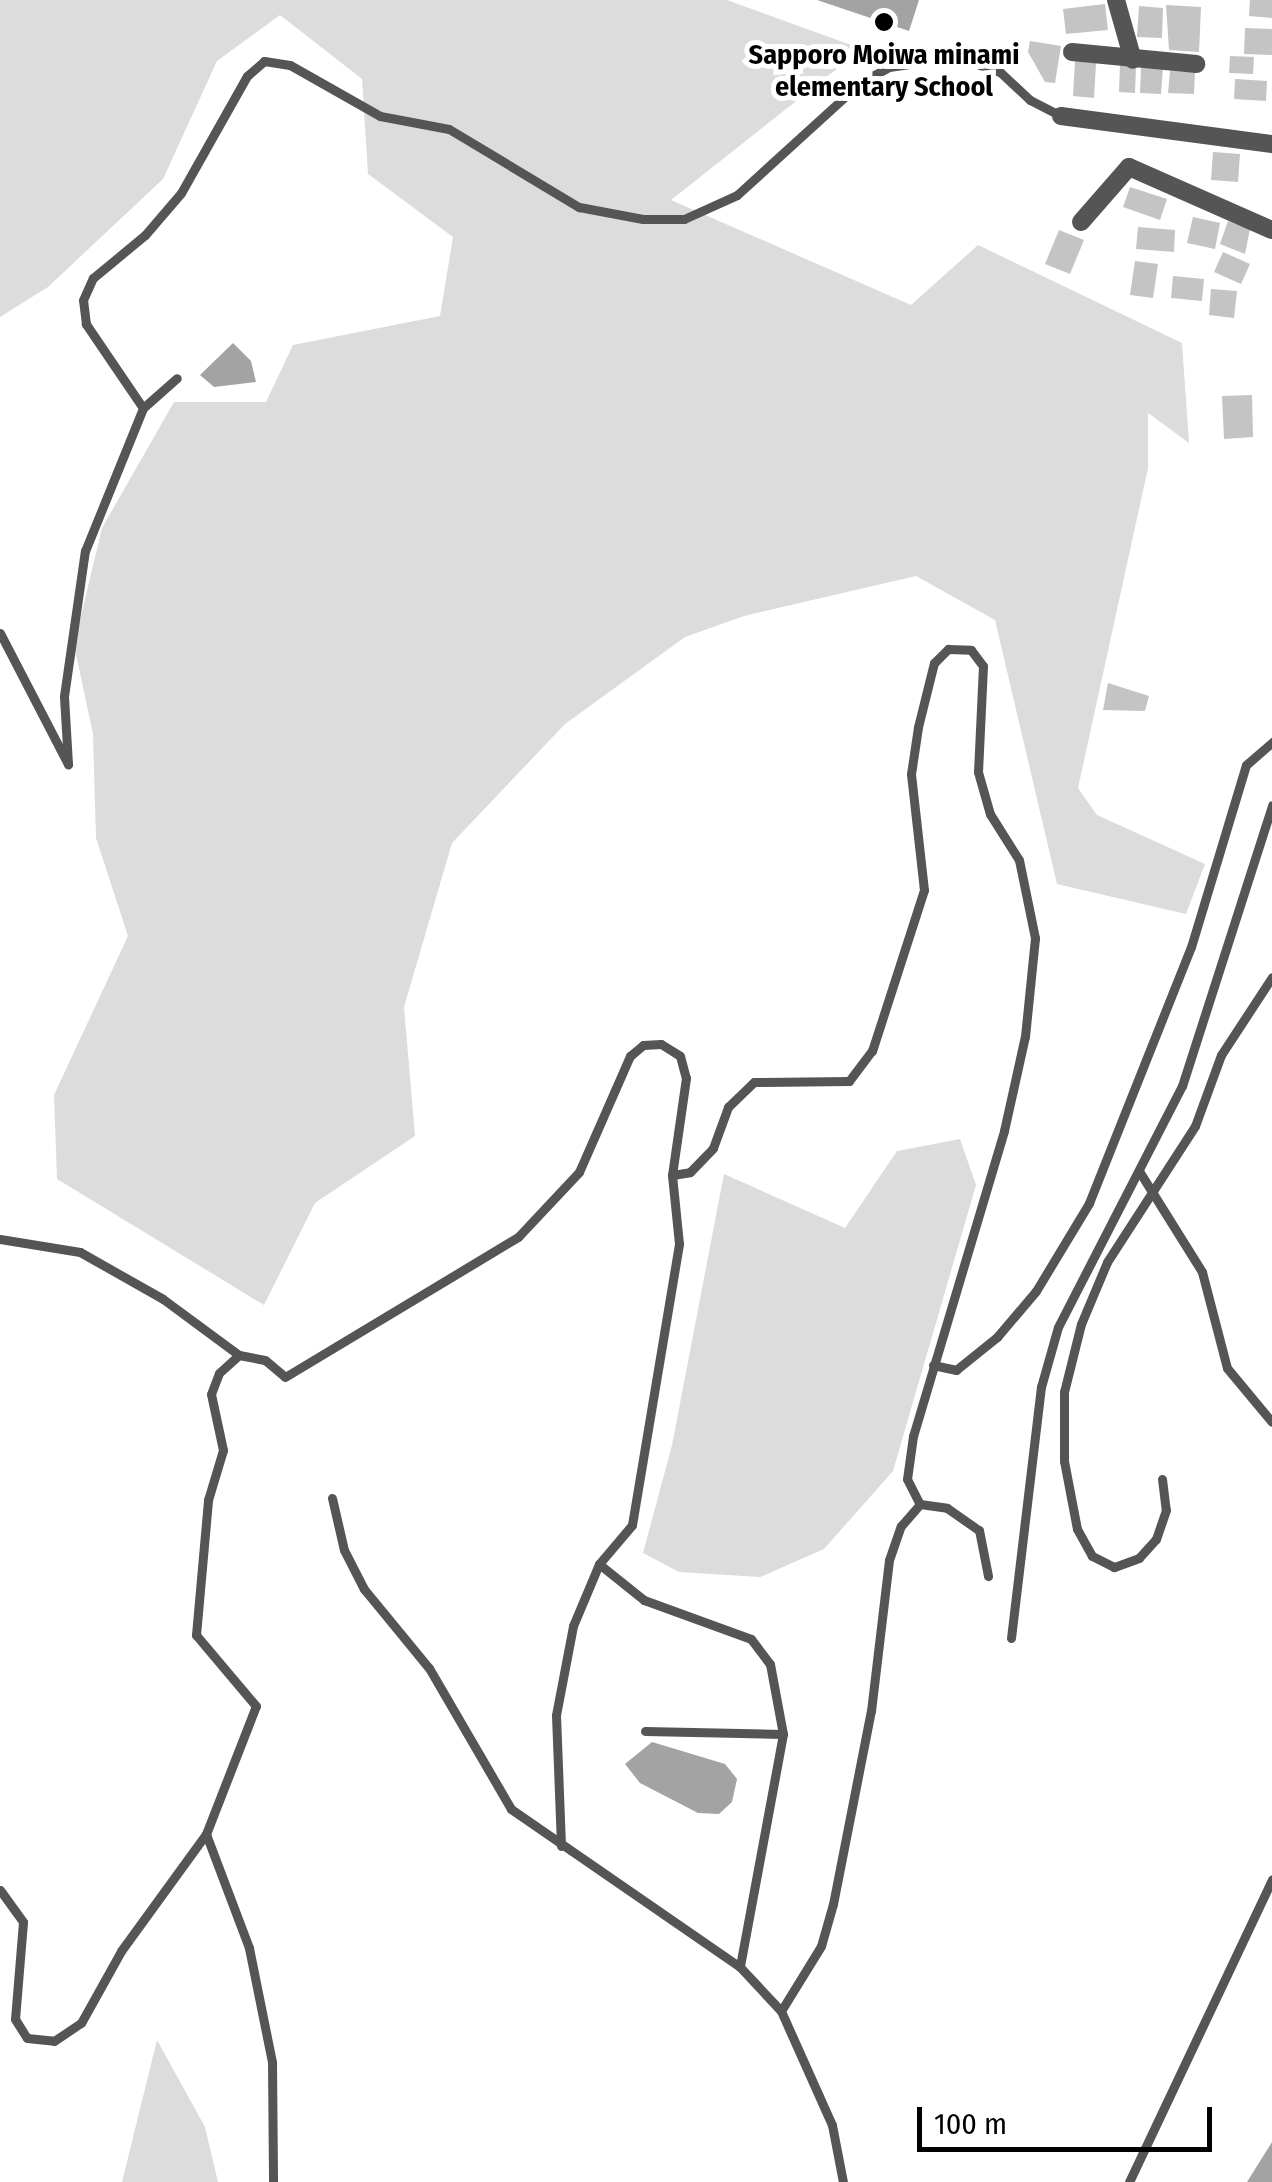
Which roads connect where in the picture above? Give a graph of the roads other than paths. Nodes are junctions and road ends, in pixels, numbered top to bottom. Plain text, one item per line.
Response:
1 (1116, 0) edge
2 (1072, 52) dead end
3 (1133, 60) junction
4 (1196, 64) dead end
5 (1061, 116) joint
6 (1272, 144) edge
7 (1081, 222) dead end
8 (1272, 230) edge
9 (177, 378) dead end
10 (144, 408) junction
11 (0, 633) edge
12 (1272, 742) edge
13 (1272, 805) edge
14 (1272, 977) edge
15 (1139, 1172) junction
16 (672, 1175) junction
17 (1150, 1197) junction
18 (0, 1239) edge
19 (239, 1356) junction
20 (934, 1365) junction
21 (1272, 1422) edge
22 (1162, 1478) dead end
23 (332, 1498) dead end
24 (920, 1504) junction
25 (598, 1564) junction
26 (988, 1576) dead end
27 (1011, 1638) dead end
28 (645, 1731) dead end
29 (783, 1734) junction
30 (206, 1834) junction
31 (561, 1846) junction
32 (1272, 1879) edge
33 (0, 1890) edge
34 (740, 1967) junction
35 (782, 2011) junction
36 (273, 2182) edge
37 (842, 2182) edge
38 (1129, 2182) edge

1 - 3 street
2 - 3 street
3 - 4 street
5 - 6 street
5 - 10 lane
7 - 8 street
9 - 10 lane
10 - 11 lane
12 - 20 lane
13 - 15 lane
14 - 17 lane
15 - 17 lane
15 - 27 lane
16 - 19 lane
16 - 20 lane
16 - 25 lane
17 - 21 lane
17 - 22 lane
18 - 19 lane
19 - 30 lane
20 - 24 lane
23 - 31 lane
24 - 26 lane
24 - 35 lane
25 - 29 lane
25 - 31 lane
28 - 29 lane
29 - 34 lane
30 - 33 lane
30 - 36 lane
31 - 34 lane
32 - 38 lane
34 - 35 lane
35 - 37 lane

